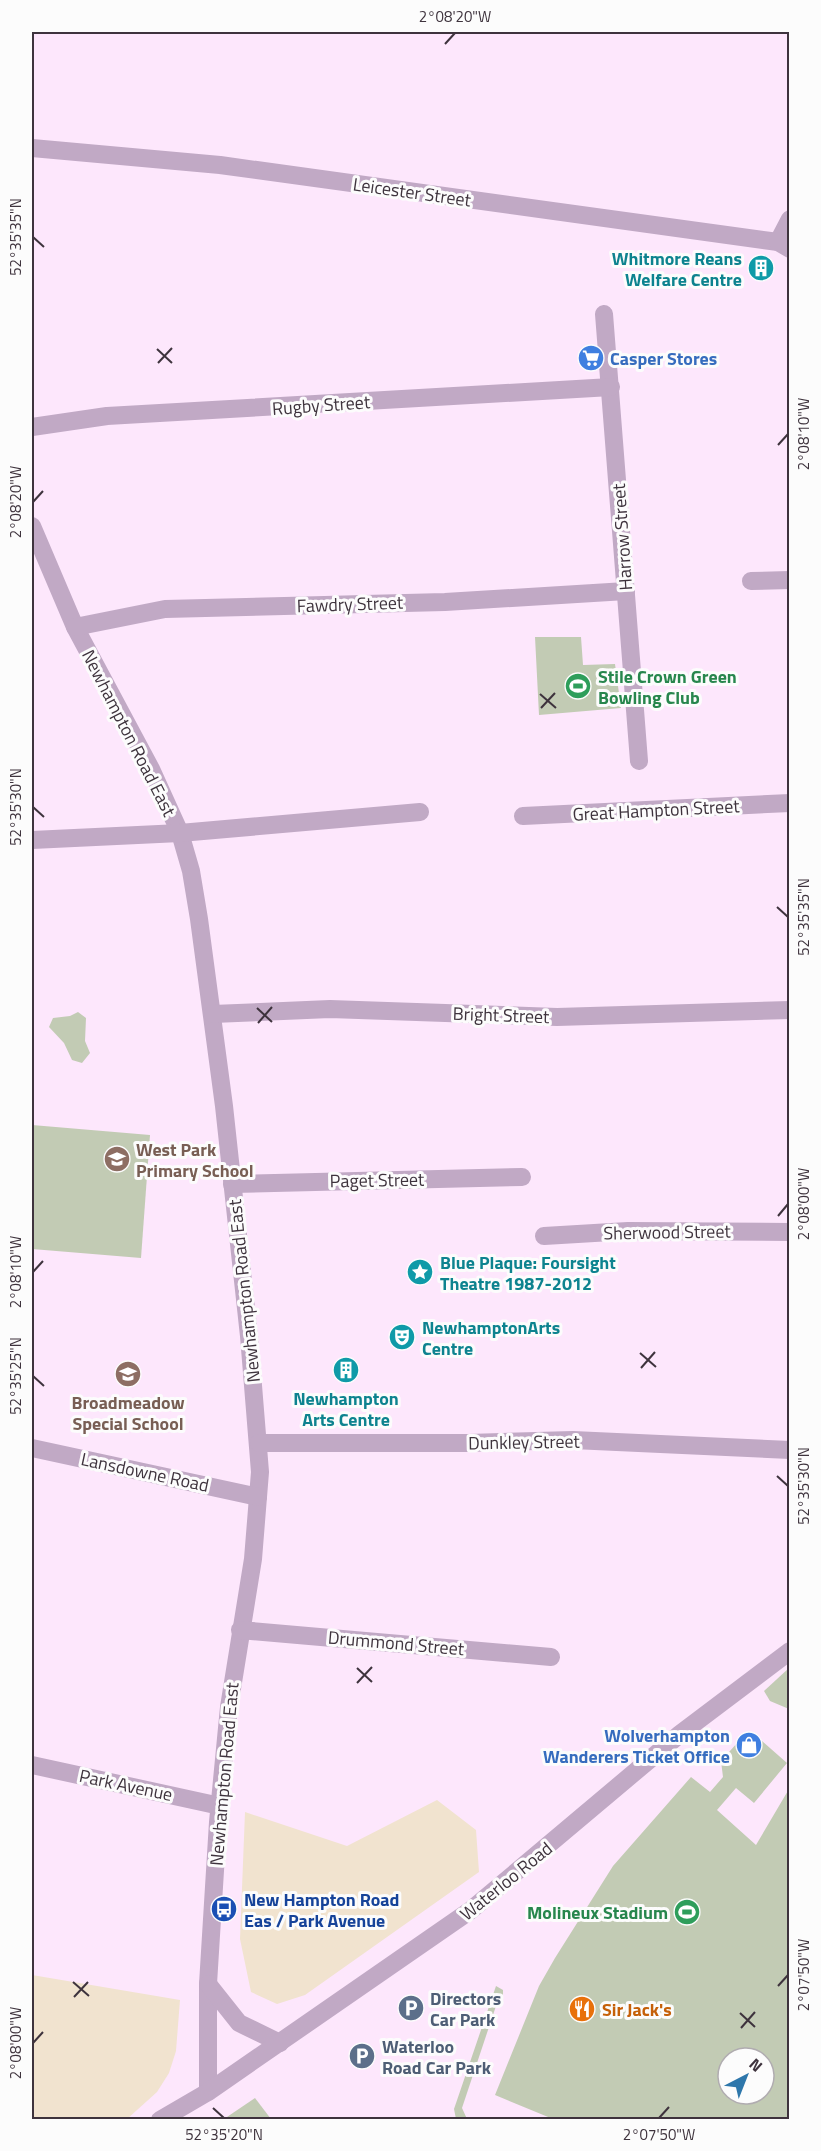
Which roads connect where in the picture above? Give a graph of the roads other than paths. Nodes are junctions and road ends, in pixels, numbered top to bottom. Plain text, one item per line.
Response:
1 (32, 148) edge
2 (789, 219) edge
3 (784, 245) edge
4 (604, 314) dead end
5 (611, 387) junction
6 (32, 427) edge
7 (32, 526) edge
8 (789, 580) edge
9 (750, 581) dead end
10 (626, 591) junction
11 (75, 627) junction
12 (639, 761) dead end
13 (789, 803) edge
14 (420, 812) dead end
15 (523, 816) dead end
16 (180, 833) junction
17 (32, 840) edge
18 (789, 1010) edge
19 (213, 1014) junction
20 (522, 1177) dead end
21 (232, 1184) junction
22 (789, 1232) edge
23 (544, 1236) dead end
24 (259, 1443) junction
25 (32, 1448) edge
26 (789, 1450) edge
27 (258, 1497) junction
28 (240, 1630) junction
29 (789, 1651) edge
30 (551, 1657) dead end
31 (32, 1764) edge
32 (219, 1806) junction
33 (208, 1984) junction
34 (280, 2043) junction
35 (208, 2092) junction
36 (160, 2120) edge
37 (180, 2120) edge

1 - 3 street, Leicester Street
2 - 3 street
4 - 5 street, Harrow Street
5 - 6 street, Rugby Street
5 - 10 street, Harrow Street
7 - 11 street, Newhampton Road East
8 - 9 street
10 - 11 street, Fawdry Street
10 - 12 street, Harrow Street
11 - 16 street, Newhampton Road East
13 - 15 street, Great Hampton Street
14 - 16 street
16 - 17 street
16 - 19 street, Newhampton Road East
18 - 19 street, Bright Street
19 - 21 street, Newhampton Road East
20 - 21 street, Paget Street
21 - 24 street, Newhampton Road East
22 - 23 street, Sherwood Street
24 - 26 street, Dunkley Street
24 - 27 street, Newhampton Road East
25 - 27 street, Lansdowne Road
27 - 28 street, Newhampton Road East
28 - 30 street, Drummond Street
28 - 32 street, Newhampton Road East
29 - 34 street, Waterloo Road
31 - 32 street, Park Avenue
32 - 33 street, Newhampton Road East
33 - 34 street
33 - 35 street, Newhampton Road East
34 - 35 street, Waterloo Road
35 - 36 street, Waterloo Road
35 - 37 street, Waterloo Road

